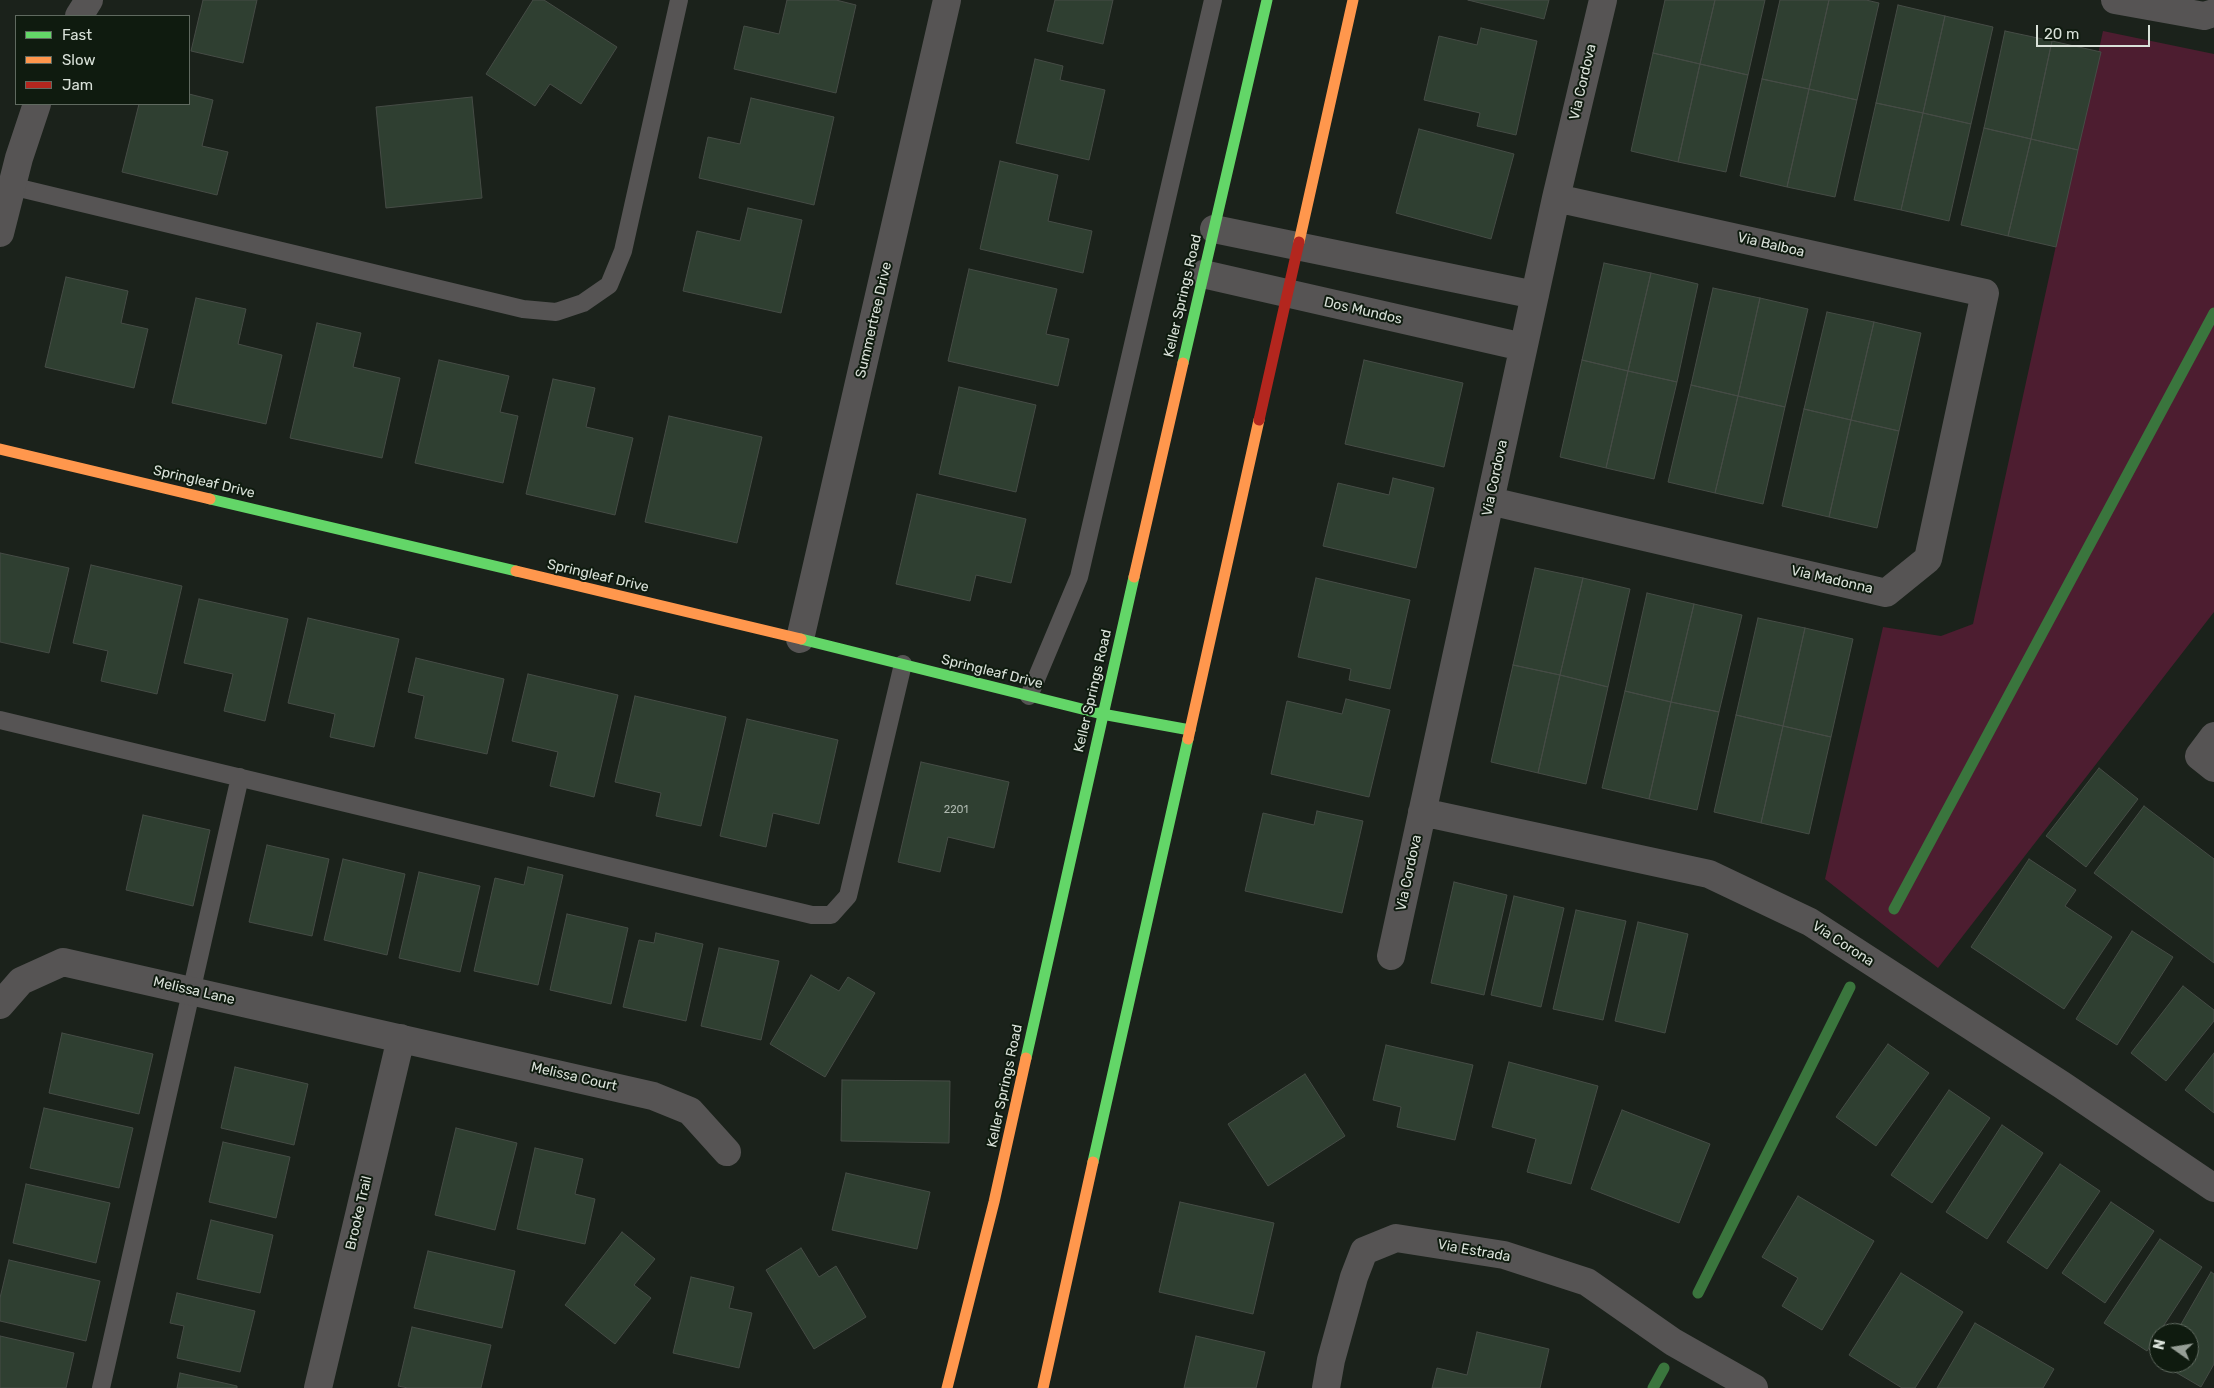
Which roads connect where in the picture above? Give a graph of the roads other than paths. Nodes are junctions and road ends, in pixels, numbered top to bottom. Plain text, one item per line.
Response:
1 (89, 0) edge
2 (679, 0) edge
3 (948, 0) edge
4 (1213, 0) edge
5 (1266, 0) edge
6 (1353, 0) edge
7 (1603, 0) edge
8 (2116, 0) edge
9 (2214, 13) edge
10 (80, 15) edge
11 (37, 105) edge
12 (11, 186) junction
13 (1556, 198) junction
14 (1214, 229) junction
15 (0, 233) edge
16 (1298, 246) junction
17 (1203, 274) junction
18 (1985, 293) joint
19 (1287, 294) junction
20 (1535, 295) junction
21 (1523, 347) junction
22 (0, 449) edge
23 (1490, 501) junction
24 (800, 639) junction
25 (902, 664) junction
26 (1029, 696) junction
27 (1102, 714) junction
28 (0, 720) edge
29 (1190, 730) junction
30 (2214, 736) edge
31 (2214, 768) edge
32 (240, 778) junction
33 (1422, 812) junction
34 (1391, 956) dead end
35 (192, 991) junction
36 (0, 1005) edge
37 (401, 1038) junction
38 (727, 1152) dead end
39 (2214, 1188) edge
40 (101, 1388) edge
41 (318, 1388) edge
42 (947, 1388) edge
43 (1043, 1388) edge
44 (1326, 1388) edge
45 (1754, 1388) edge

1 - 10 street
2 - 12 lane
3 - 24 street, Summertree Drive
4 - 26 lane
5 - 14 main road, Keller Springs Road
6 - 16 main road
7 - 13 street, Via Cordova
8 - 9 street
11 - 12 street
12 - 15 street
13 - 18 street, Via Balboa
13 - 20 street, Via Cordova
14 - 16 street
14 - 17 main road, Keller Springs Road
16 - 19 main road
16 - 20 street
17 - 19 street, Dos Mundos
17 - 27 main road, Keller Springs Road
18 - 23 street, Via Madonna
19 - 21 street, Dos Mundos
19 - 29 main road
20 - 21 street, Via Cordova
21 - 23 street, Via Cordova
22 - 24 main road, Springleaf Drive
23 - 33 street, Via Cordova
24 - 25 main road, Springleaf Drive
25 - 26 main road, Springleaf Drive
25 - 32 lane
26 - 27 main road, Springleaf Drive
27 - 29 main road, Springleaf Drive
27 - 42 main road, Keller Springs Road
28 - 32 lane
29 - 43 main road
30 - 31 street
32 - 35 lane
33 - 34 street, Via Cordova
33 - 39 street, Via Corona
35 - 36 street, Melissa Lane
35 - 37 street, Melissa Lane
35 - 40 lane
37 - 38 street, Melissa Court
37 - 41 street, Brooke Trail
44 - 45 street, Via Estrada

